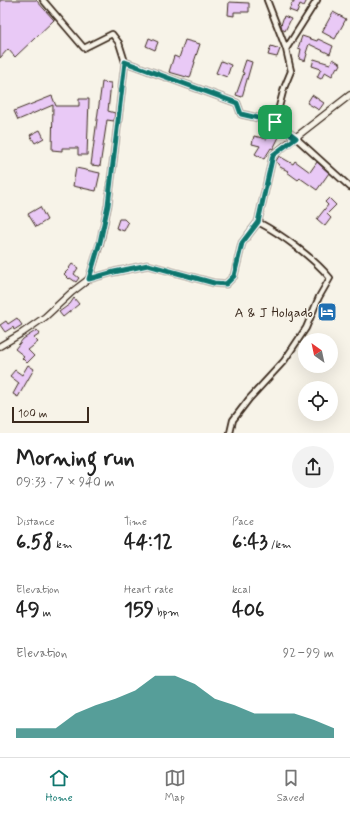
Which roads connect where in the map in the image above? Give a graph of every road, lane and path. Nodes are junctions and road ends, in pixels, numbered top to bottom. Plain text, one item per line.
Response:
1 (43, 0) edge
2 (267, 0) edge
3 (317, 0) edge
4 (286, 49) junction
5 (125, 62) junction
6 (350, 95) edge
7 (275, 122) junction
8 (296, 138) junction
9 (350, 188) edge
10 (258, 222) junction
11 (89, 279) junction
12 (0, 346) edge
13 (230, 433) edge

1 - 5 street
2 - 4 street
3 - 4 street
4 - 7 street
5 - 7 street
5 - 11 street
6 - 8 street
7 - 8 street
8 - 9 street
8 - 10 street
10 - 11 street
10 - 13 street
11 - 12 street

